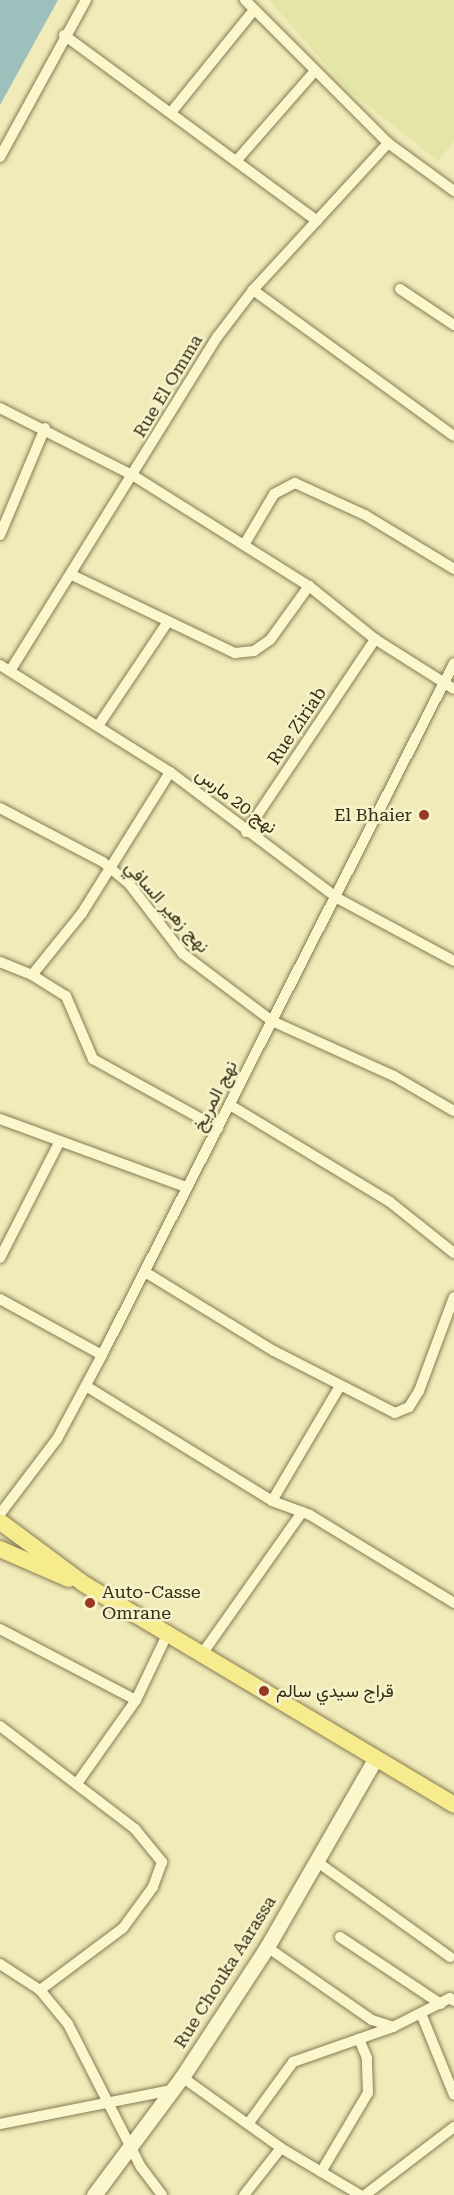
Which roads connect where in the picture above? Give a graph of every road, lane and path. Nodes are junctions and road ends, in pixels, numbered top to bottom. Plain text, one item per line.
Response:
1 (86, 0) edge
2 (246, 0) edge
3 (254, 10) junction
4 (64, 35) junction
5 (314, 72) junction
6 (172, 110) junction
7 (388, 143) junction
8 (0, 156) edge
9 (237, 160) junction
10 (454, 191) edge
11 (317, 221) junction
12 (400, 289) dead end
13 (253, 290) junction
14 (454, 325) edge
15 (0, 408) edge
16 (45, 428) junction
17 (454, 436) edge
18 (134, 476) junction
19 (0, 535) edge
20 (244, 545) junction
21 (454, 569) edge
22 (72, 575) junction
23 (309, 586) junction
24 (167, 623) junction
25 (375, 639) junction
26 (454, 663) edge
27 (0, 664) edge
28 (10, 671) junction
29 (442, 683) junction
30 (454, 689) edge
31 (98, 726) junction
32 (170, 772) junction
33 (0, 808) edge
34 (246, 832) junction
35 (111, 869) junction
36 (337, 898) junction
37 (454, 961) edge
38 (0, 962) edge
39 (32, 975) junction
40 (272, 1021) junction
41 (230, 1105) junction
42 (454, 1111) edge
43 (0, 1119) edge
44 (218, 1128) junction
45 (60, 1141) junction
46 (186, 1187) junction
47 (454, 1252) edge
48 (0, 1258) edge
49 (145, 1272) junction
50 (454, 1297) edge
51 (0, 1299) edge
52 (102, 1355) junction
53 (86, 1386) junction
54 (340, 1386) junction
55 (272, 1501) junction
56 (302, 1512) junction
57 (1, 1515) edge
58 (0, 1541) edge
59 (0, 1549) edge
60 (84, 1584) junction
61 (454, 1603) edge
62 (0, 1629) edge
63 (168, 1633) junction
64 (202, 1654) junction
65 (136, 1700) junction
66 (0, 1726) edge
67 (375, 1759) junction
68 (78, 1782) junction
69 (454, 1805) edge
70 (316, 1861) junction
71 (340, 1936) dead end
72 (267, 1947) junction
73 (450, 1957) dead end
74 (0, 1964) edge
75 (40, 1990) junction
76 (450, 1999) edge
77 (422, 2016) junction
78 (393, 2027) junction
79 (359, 2039) junction
80 (182, 2077) junction
81 (172, 2090) junction
82 (454, 2095) edge
83 (110, 2100) junction
84 (0, 2124) edge
85 (248, 2124) junction
86 (454, 2127) edge
87 (131, 2142) junction
88 (281, 2148) junction
89 (321, 2172) junction
90 (355, 2193) edge
91 (94, 2195) edge
92 (162, 2195) edge
93 (244, 2195) edge

1 - 4 street
2 - 3 street
3 - 5 street
3 - 6 street
4 - 6 street
4 - 8 street
5 - 7 street
5 - 9 street
6 - 9 street
7 - 10 street
7 - 11 street, Rue El Omma
9 - 11 street
11 - 13 street, Rue El Omma
12 - 14 street
13 - 17 street
13 - 18 street, Rue El Omma
15 - 16 street
16 - 18 street
16 - 19 street
18 - 20 street
18 - 22 street, Rue El Omma
20 - 21 street
20 - 23 street
22 - 24 street
22 - 28 street, Rue El Omma
23 - 24 street
23 - 25 street
24 - 31 street
25 - 29 street
25 - 34 street, Rue Ziriab
26 - 29 street, نهج المريخ
27 - 28 street, نهج 20 مارس
28 - 31 street, نهج 20 مارس
29 - 30 street
29 - 36 street, نهج المريخ
31 - 32 street, نهج 20 مارس
32 - 34 street, نهج 20 مارس
32 - 35 street
33 - 35 street, نهج زهير السافي
34 - 36 street, نهج 20 مارس
35 - 39 street
35 - 40 street, نهج زهير السافي
36 - 37 street, نهج 20 مارس
36 - 40 street, نهج المريخ
38 - 39 street
39 - 44 street
40 - 41 street, نهج المريخ
40 - 42 street, نهج زهير السافي
41 - 44 street, نهج المريخ
41 - 47 street
43 - 45 street
44 - 46 street, نهج المريخ
45 - 46 street
45 - 48 street
46 - 49 street, نهج المريخ
49 - 52 street, نهج المريخ
49 - 54 street
50 - 54 street
51 - 52 street
52 - 53 street, نهج المريخ
53 - 55 street
53 - 57 street, نهج المريخ
54 - 55 street
55 - 56 street
56 - 61 street
56 - 64 street
57 - 58 main road
57 - 60 main road
59 - 60 main road
60 - 63 main road
62 - 65 street
63 - 64 main road
63 - 65 street
64 - 67 main road
65 - 68 street
66 - 68 street
67 - 69 main road
67 - 70 main road, Rue Chouka Aarassa
68 - 75 street
70 - 72 main road, Rue Chouka Aarassa
70 - 73 street
71 - 76 street
72 - 78 street
72 - 80 main road, Rue Chouka Aarassa
74 - 75 street
75 - 83 street
76 - 77 street
77 - 78 street
77 - 82 street
78 - 79 street
79 - 85 street
79 - 89 street
80 - 81 main road, Rue Chouka Aarassa
80 - 85 street
81 - 83 street
81 - 87 main road, Rue Chouka Aarassa
83 - 84 street
83 - 87 street
85 - 88 street
86 - 90 street
87 - 91 main road, Rue Chouka Aarassa
87 - 92 street
88 - 89 street
88 - 93 street
89 - 90 street

